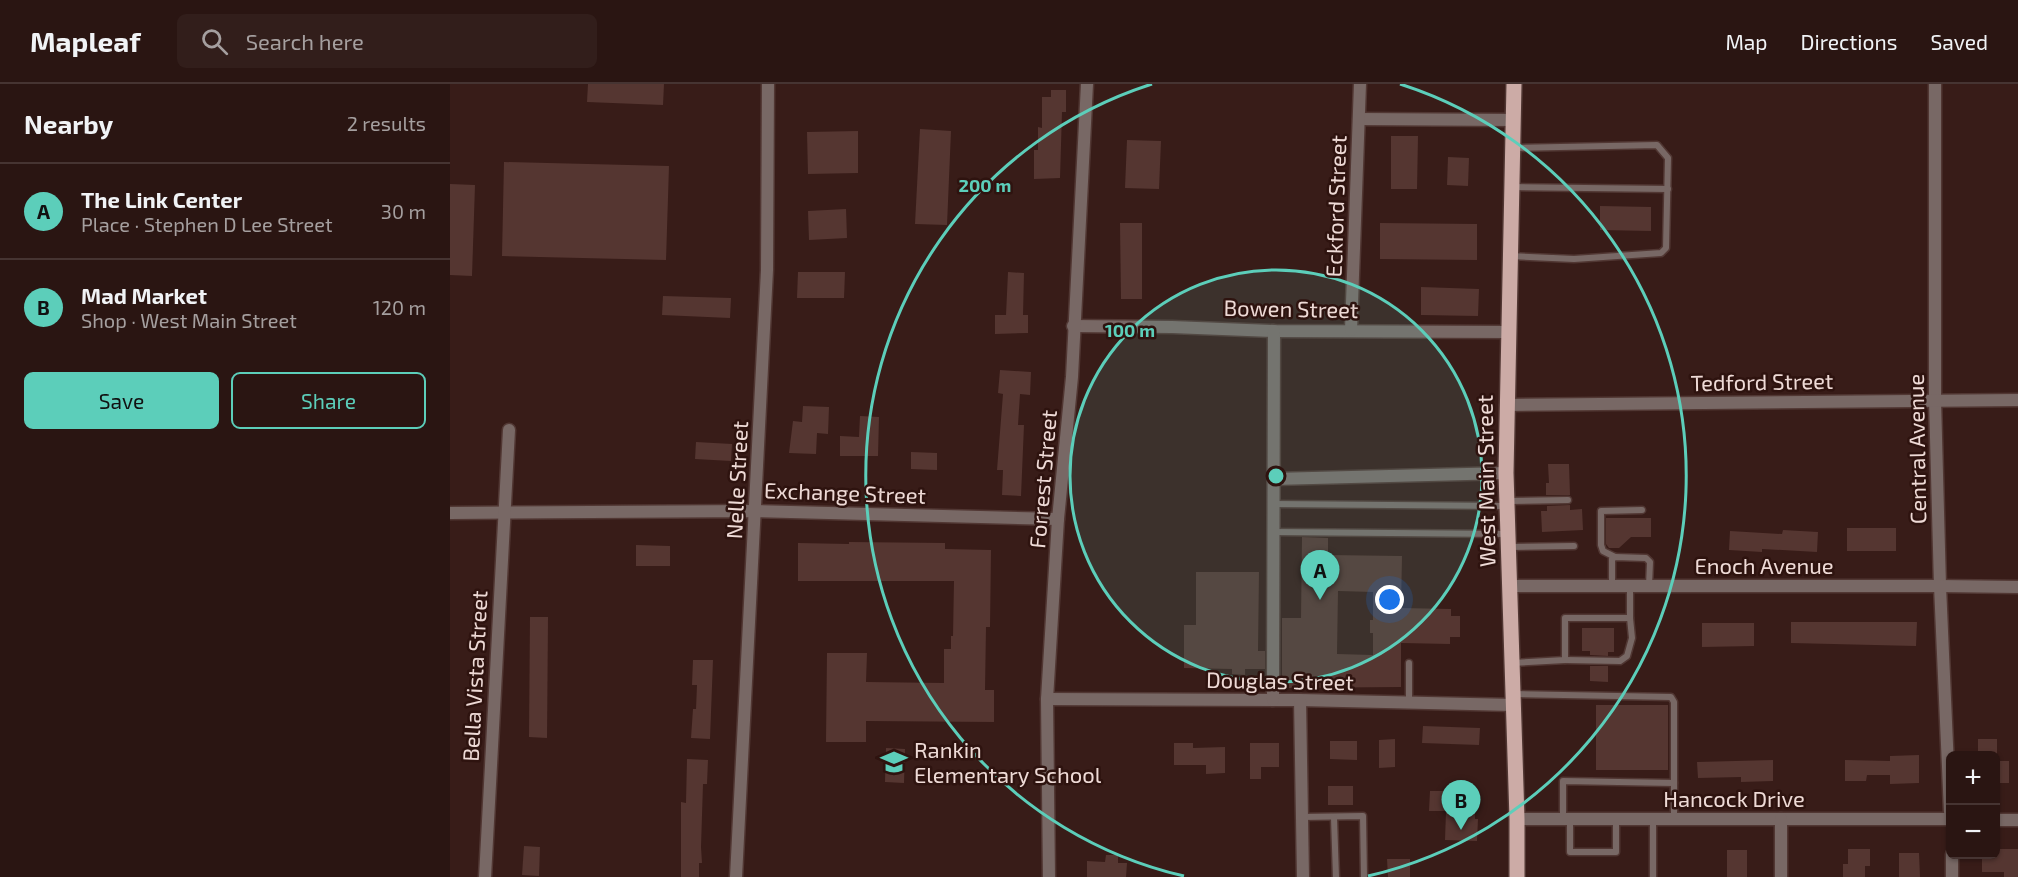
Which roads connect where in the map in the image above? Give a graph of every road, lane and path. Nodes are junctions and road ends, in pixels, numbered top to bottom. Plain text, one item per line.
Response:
1 (768, 84) edge
2 (1087, 84) edge
3 (1360, 84) edge
4 (1514, 84) edge
5 (1935, 84) edge
6 (1359, 118) junction
7 (1513, 120) junction
8 (1512, 148) junction
9 (1511, 187) junction
10 (1668, 189) junction
11 (1510, 256) junction
12 (1074, 326) junction
13 (1351, 330) junction
14 (1274, 331) junction
15 (1508, 332) junction
16 (1935, 400) junction
17 (2018, 400) edge
18 (1506, 405) junction
19 (509, 430) dead end
20 (1506, 473) junction
21 (1274, 479) junction
22 (1568, 500) dead end
23 (1274, 504) junction
24 (1507, 504) junction
25 (1641, 510) dead end
26 (755, 511) junction
27 (450, 513) edge
28 (503, 513) junction
29 (1059, 519) junction
30 (1274, 532) junction
31 (1508, 541) junction
32 (1574, 546) dead end
33 (1615, 557) junction
34 (1940, 585) junction
35 (1509, 586) junction
36 (1612, 586) junction
37 (1630, 586) junction
38 (1649, 586) junction
39 (2018, 587) edge
40 (1630, 618) junction
41 (1565, 660) junction
42 (1409, 663) dead end
43 (1511, 663) junction
44 (1047, 699) junction
45 (1513, 699) junction
46 (1273, 700) junction
47 (1300, 700) junction
48 (1409, 703) junction
49 (1674, 783) junction
50 (1950, 805) edge
51 (1302, 817) junction
52 (1334, 818) junction
53 (1517, 819) junction
54 (1566, 819) junction
55 (1616, 819) junction
56 (1653, 819) junction
57 (1674, 819) junction
58 (1781, 819) junction
59 (1946, 819) edge
60 (2000, 820) edge
61 (2018, 820) edge
62 (1952, 859) edge
63 (484, 877) edge
64 (736, 877) edge
65 (1049, 877) edge
66 (1303, 877) edge
67 (1335, 877) edge
68 (1364, 877) edge
69 (1516, 877) edge
70 (1653, 877) edge
71 (1781, 877) edge
72 (1952, 877) edge

1 - 26 street, Nelle Street
2 - 12 street, Forrest Street
3 - 6 street, Eckford Street
4 - 7 main road, West Main Street
5 - 16 street, Central Avenue
6 - 7 street
6 - 13 street, Eckford Street
7 - 8 main road, West Main Street
8 - 9 main road, West Main Street
8 - 10 lane
9 - 10 lane
9 - 11 main road, West Main Street
10 - 11 lane
11 - 15 main road, West Main Street
12 - 14 street, Bowen Street
12 - 29 street, Forrest Street
13 - 14 street, Bowen Street
13 - 15 street, Bowen Street
14 - 21 street
15 - 18 main road, West Main Street
16 - 17 street, Tedford Street
16 - 18 street, Tedford Street
16 - 34 street, Central Avenue
18 - 20 main road, West Main Street
19 - 28 street, Bella Vista Street
20 - 21 street
20 - 24 main road, West Main Street
21 - 23 street
22 - 24 lane
23 - 24 lane
23 - 30 street
24 - 31 main road, West Main Street
25 - 33 lane
26 - 28 street, Exchange Street
26 - 29 street, Exchange Street
26 - 64 street, Nelle Street
27 - 28 street, Exchange Street
28 - 63 street, Bella Vista Street
29 - 44 street, Forrest Street
30 - 31 lane
30 - 46 street
31 - 32 lane
31 - 35 main road, West Main Street
33 - 36 lane
33 - 38 lane
34 - 38 street, Enoch Avenue
34 - 39 street, Enoch Avenue
34 - 50 street, Central Avenue
35 - 36 street, Enoch Avenue
35 - 43 main road, West Main Street
36 - 37 street, Enoch Avenue
37 - 38 street, Enoch Avenue
37 - 40 lane
40 - 41 lane
40 - 41 lane
41 - 43 lane
42 - 48 lane
43 - 45 main road, West Main Street
44 - 46 street, Douglas Street
44 - 65 street, Forrest Street
45 - 48 street, Douglas Street
45 - 49 lane
45 - 53 main road, West Main Street
46 - 47 street, Douglas Street
47 - 48 street, Douglas Street
47 - 51 street
49 - 54 lane
49 - 57 lane
51 - 52 lane
51 - 66 street
52 - 67 lane
52 - 68 lane
53 - 54 street, Hancock Drive
53 - 69 main road, West Main Street
54 - 55 street, Hancock Drive
54 - 55 lane
55 - 56 street, Hancock Drive
56 - 57 street, Hancock Drive
56 - 70 lane
57 - 58 street, Hancock Drive
58 - 59 street, Hancock Drive
58 - 71 street
60 - 61 street
62 - 72 street

